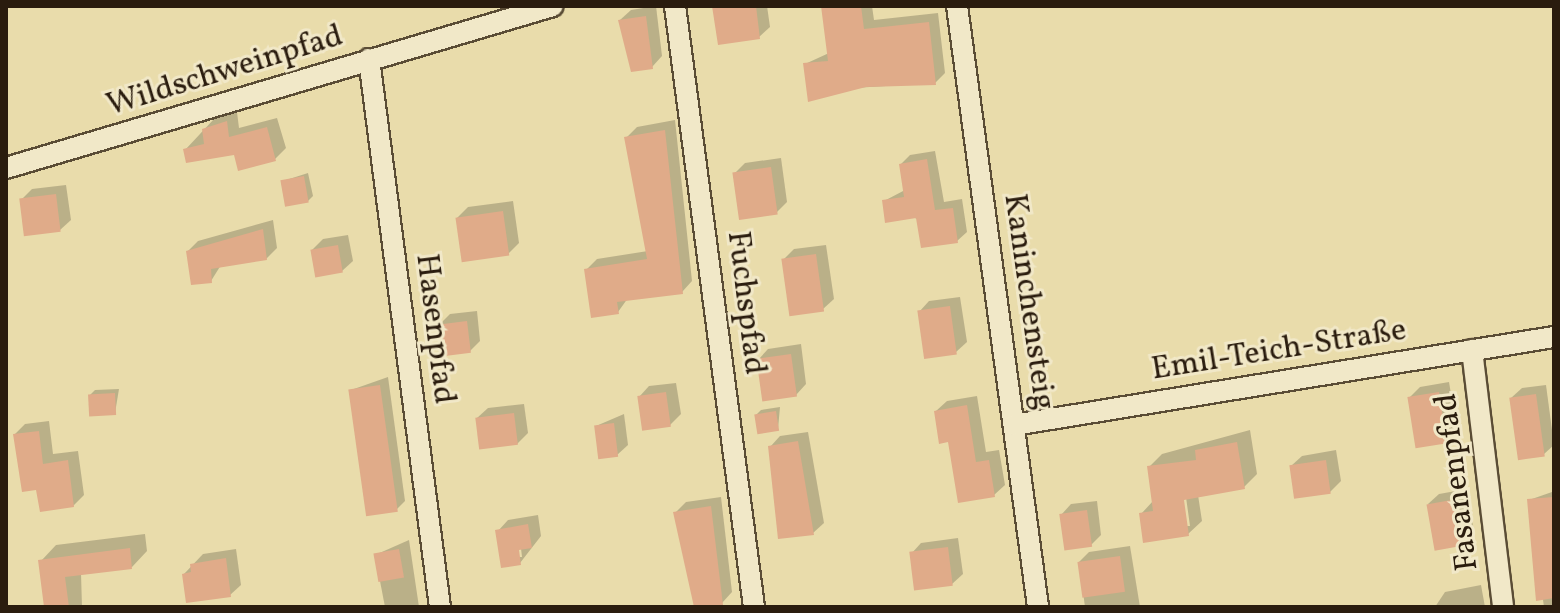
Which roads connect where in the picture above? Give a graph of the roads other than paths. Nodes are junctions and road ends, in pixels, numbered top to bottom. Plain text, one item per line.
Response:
1 (553, 6) edge
2 (675, 6) edge
3 (957, 6) edge
4 (369, 59) junction
5 (6, 168) edge
6 (1554, 337) edge
7 (1472, 350) junction
8 (1014, 425) junction
9 (440, 607) edge
10 (754, 607) edge
11 (1038, 607) edge
12 (1503, 607) edge

1 - 4 street, Wildschweinpfad
2 - 10 street, Fuchspfad
3 - 8 street, Kaninchensteig
4 - 5 street, Wildschweinpfad
4 - 9 street, Hasenpfad
6 - 7 street, Emil-Teich-Straße
7 - 8 street, Emil-Teich-Straße
7 - 12 street, Fasanenpfad
8 - 11 street, Kaninchensteig

